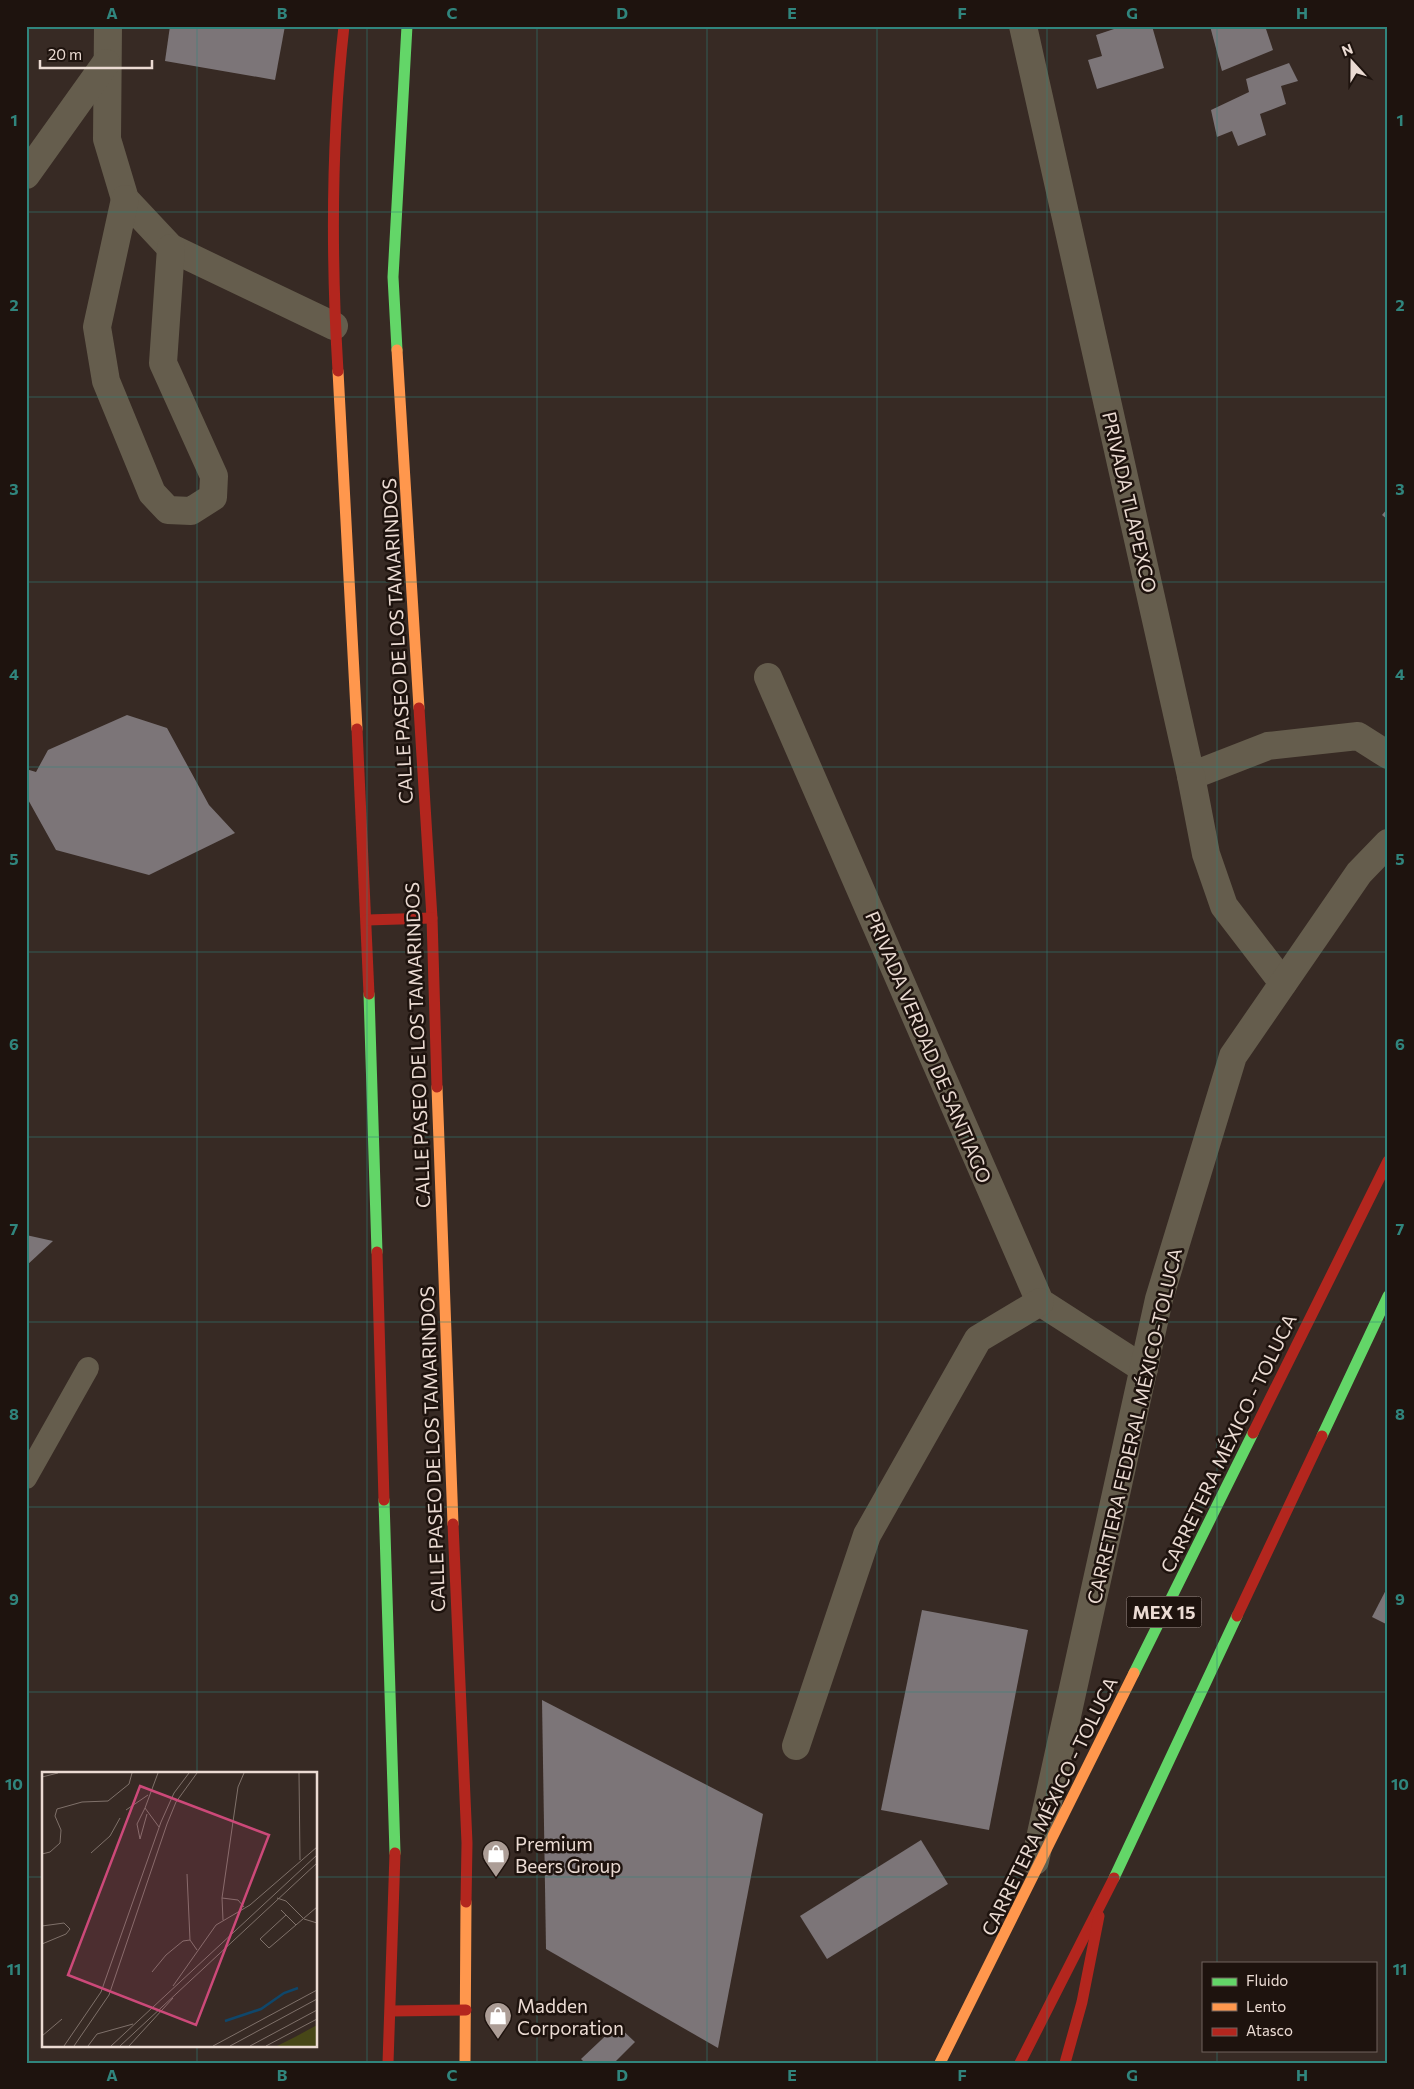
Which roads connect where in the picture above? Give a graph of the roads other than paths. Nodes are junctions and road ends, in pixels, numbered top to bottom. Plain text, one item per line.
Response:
1 (108, 26) edge
2 (344, 26) edge
3 (407, 26) edge
4 (1023, 26) edge
5 (106, 63) junction
6 (26, 175) edge
7 (125, 199) junction
8 (171, 248) junction
9 (334, 326) junction
10 (768, 677) dead end
11 (1388, 755) edge
12 (1191, 776) junction
13 (1388, 843) edge
14 (432, 918) junction
15 (367, 920) junction
16 (1283, 983) junction
17 (1388, 1161) edge
18 (1388, 1296) edge
19 (1040, 1302) junction
20 (88, 1368) dead end
21 (1144, 1369) junction
22 (26, 1478) edge
23 (796, 1746) dead end
24 (1030, 1882) junction
25 (1101, 1906) junction
26 (466, 2010) junction
27 (391, 2011) junction
28 (388, 2063) edge
29 (465, 2063) edge
30 (940, 2063) edge
31 (1020, 2063) edge
32 (1065, 2063) edge

1 - 5 street
2 - 9 street
3 - 14 street, CALLE PASEO DE LOS TAMARINDOS
4 - 12 street, PRIVADA TLAPEXCO
5 - 6 street
5 - 7 street
7 - 8 street
7 - 8 street
8 - 9 street
9 - 15 street
10 - 19 street, PRIVADA VERDAD DE SANTIAGO
11 - 12 street
12 - 16 street, PRIVADA TLAPEXCO
13 - 16 street, CARRETERA FEDERAL MÉXICO-TOLUCA
14 - 15 street
14 - 26 street, CALLE PASEO DE LOS TAMARINDOS
15 - 27 street
16 - 21 street, CARRETERA FEDERAL MÉXICO-TOLUCA
17 - 24 street, CARRETERA MÉXICO - TOLUCA / MEX 15
18 - 25 street, MEX 15
19 - 21 street
19 - 23 street
20 - 22 lane
21 - 24 street, CARRETERA FEDERAL MÉXICO-TOLUCA
24 - 30 street, CARRETERA MÉXICO - TOLUCA / MEX 15
25 - 31 street, MEX 15
25 - 32 street
26 - 27 street
26 - 29 street, CALLE PASEO DE LOS TAMARINDOS
27 - 28 street

